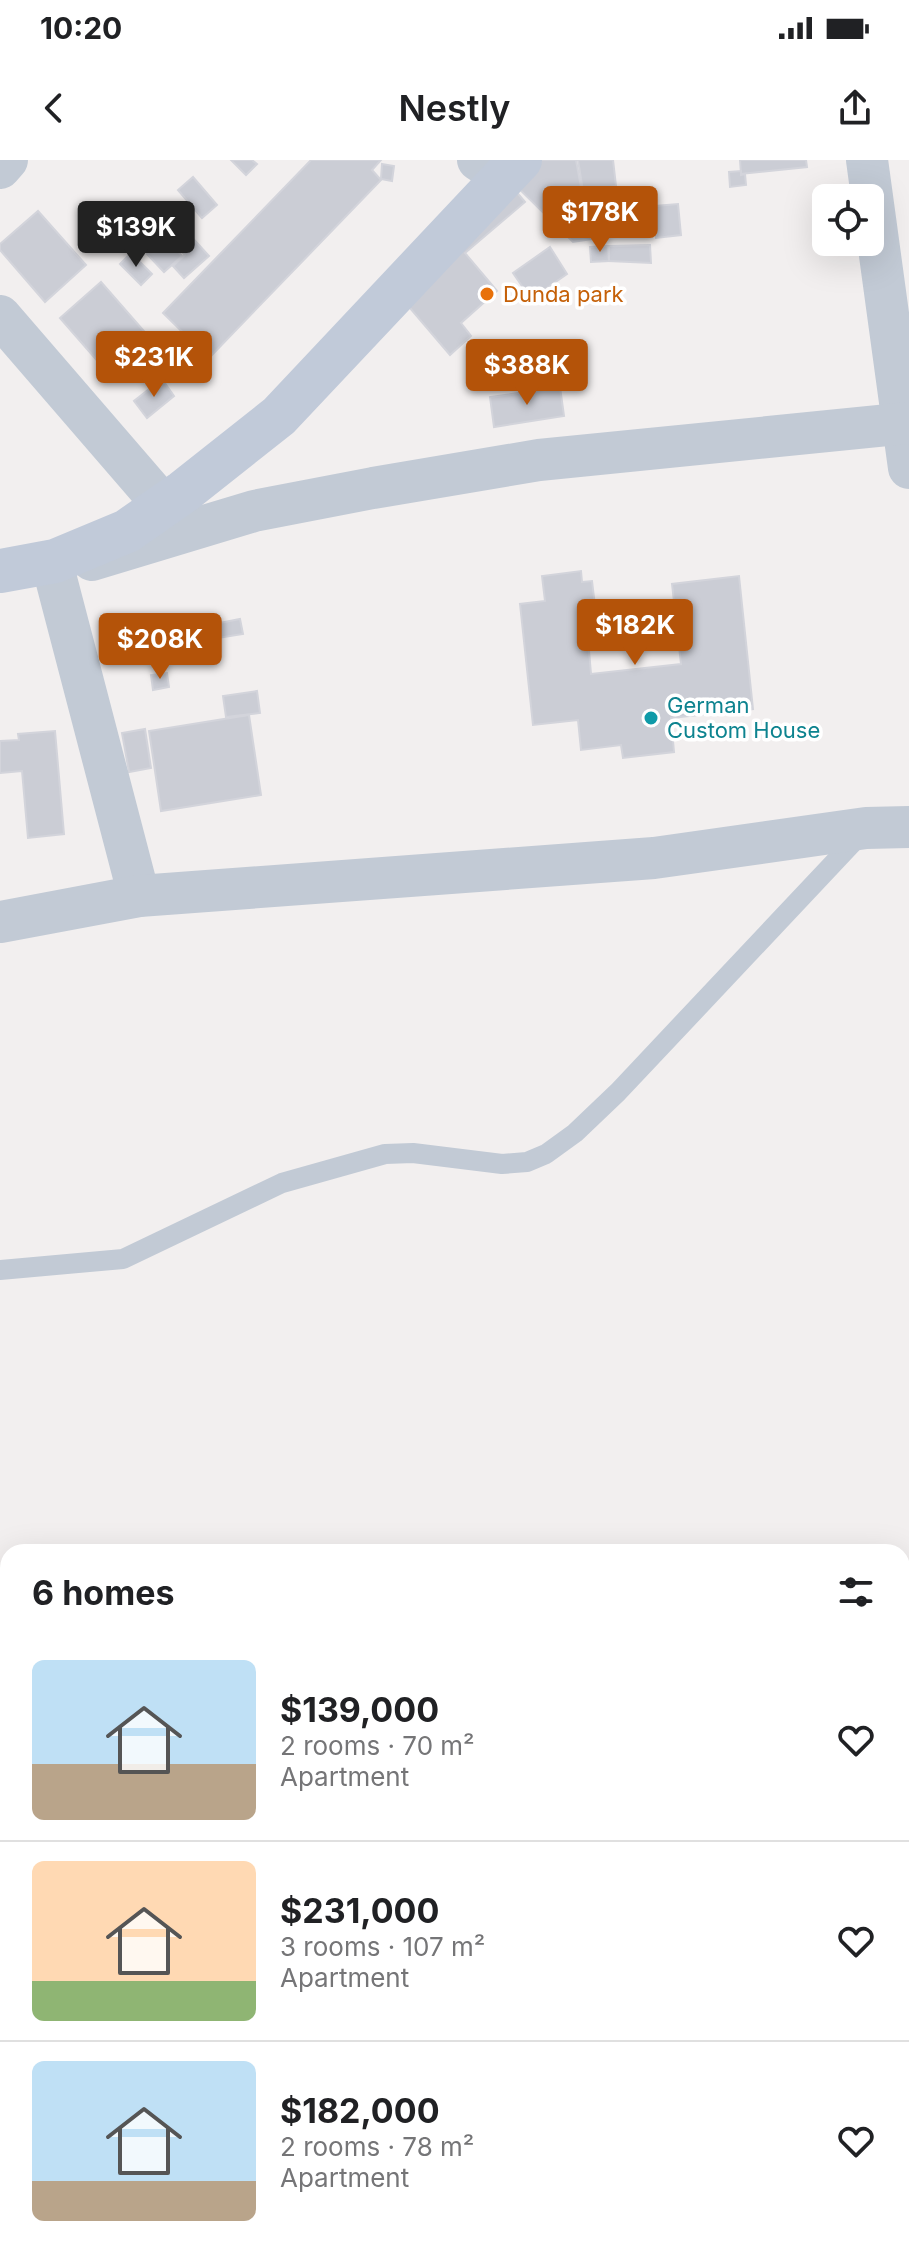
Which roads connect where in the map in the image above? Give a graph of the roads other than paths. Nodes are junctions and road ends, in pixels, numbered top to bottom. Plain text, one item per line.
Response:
1 (7, 160) edge
2 (867, 160) edge
3 (501, 166) edge
4 (0, 168) edge
5 (892, 215) edge
6 (4, 332) edge
7 (906, 423) edge
8 (909, 468) edge
9 (164, 506) junction
10 (54, 566) junction
11 (0, 571) edge
12 (909, 827) edge
13 (866, 828) junction
14 (139, 896) junction
15 (0, 922) edge
16 (0, 1270) edge

1 - 4 street
2 - 5 street
3 - 9 main road
5 - 7 street
6 - 9 street
7 - 8 street
7 - 10 street
9 - 10 main road
10 - 11 main road
10 - 14 street
12 - 13 street
13 - 14 street
13 - 16 lane
14 - 15 street

